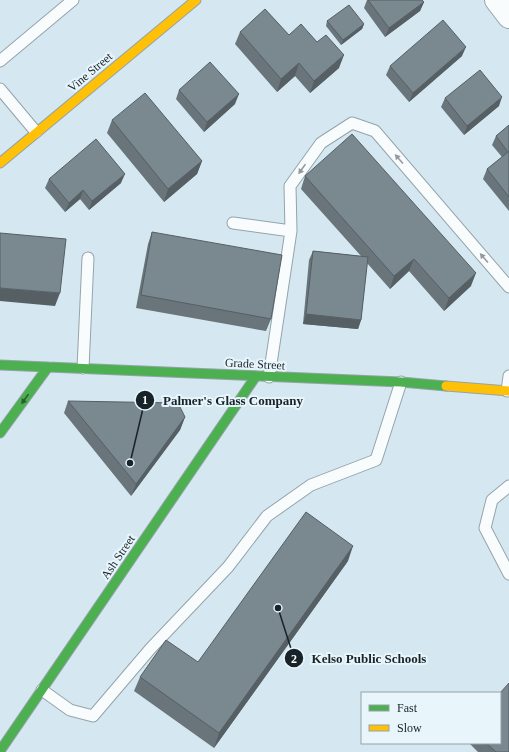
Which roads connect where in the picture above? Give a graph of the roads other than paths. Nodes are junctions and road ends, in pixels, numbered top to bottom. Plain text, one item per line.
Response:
1 (74, 0) edge
2 (196, 0) edge
3 (496, 0) edge
4 (509, 17) edge
5 (0, 61) edge
6 (0, 89) edge
7 (36, 132) junction
8 (0, 163) edge
9 (233, 223) dead end
10 (291, 231) junction
11 (88, 258) dead end
12 (509, 287) edge
13 (0, 365) edge
14 (48, 367) junction
15 (83, 368) junction
16 (256, 376) junction
17 (509, 376) edge
18 (269, 377) junction
19 (401, 382) junction
20 (508, 391) edge
21 (0, 433) edge
22 (509, 486) edge
23 (509, 574) edge
24 (42, 690) junction
25 (0, 751) edge

1 - 5 lane
2 - 7 street, Vine Street
3 - 4 street
6 - 7 lane
7 - 8 street, Vine Street
9 - 10 lane
12 -> 10 lane
10 - 18 lane
11 - 15 lane
13 - 14 street, Grade Street
14 - 15 street, Grade Street
14 -> 21 street
15 - 16 street, Grade Street
16 - 18 street, Grade Street
16 - 24 street, Ash Street
17 - 20 lane
18 - 19 street, Grade Street
19 - 20 street, Grade Street
19 - 24 lane
22 - 23 lane
24 - 25 street, Ash Street

